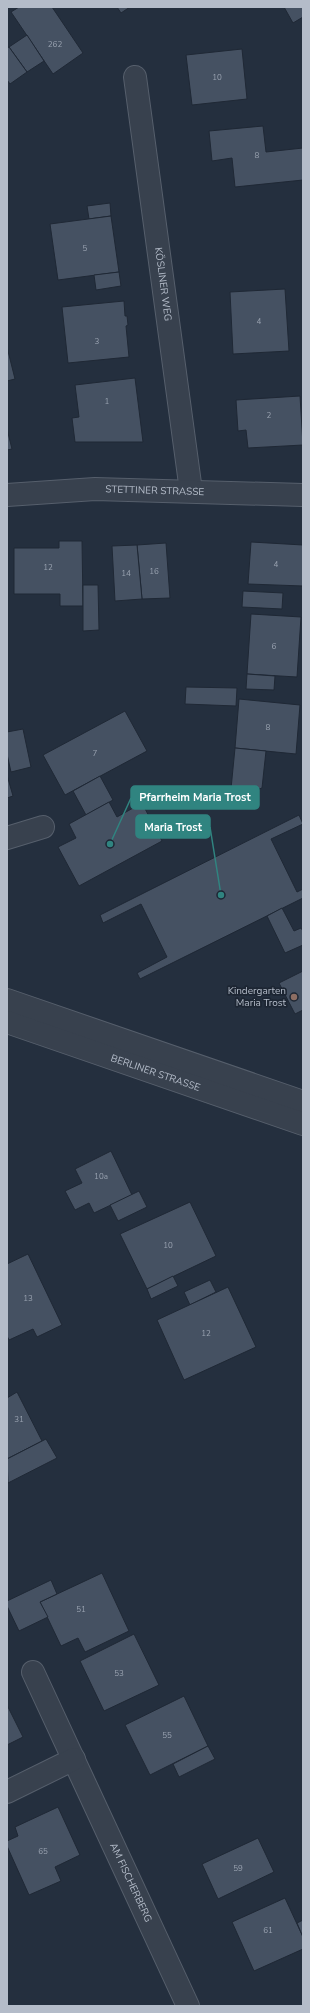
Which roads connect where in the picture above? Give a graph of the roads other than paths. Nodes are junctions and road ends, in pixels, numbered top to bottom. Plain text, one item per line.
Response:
1 (135, 77) dead end
2 (191, 491) junction
3 (7, 495) edge
4 (303, 495) edge
5 (43, 827) dead end
6 (7, 838) edge
7 (7, 1000) edge
8 (7, 1022) edge
9 (303, 1102) edge
10 (303, 1124) edge
11 (33, 1672) dead end
12 (74, 1759) junction
13 (7, 1792) edge
14 (188, 2006) edge

1 - 2 street, KÖSLINER WEG
2 - 3 street, STETTINER STRASSE
2 - 4 street, STETTINER STRASSE
5 - 6 street
7 - 9 street, BERLINER STRASSE
8 - 10 street, BERLINER STRASSE
11 - 12 street, AM FISCHERBERG
12 - 13 street
12 - 14 street, AM FISCHERBERG

